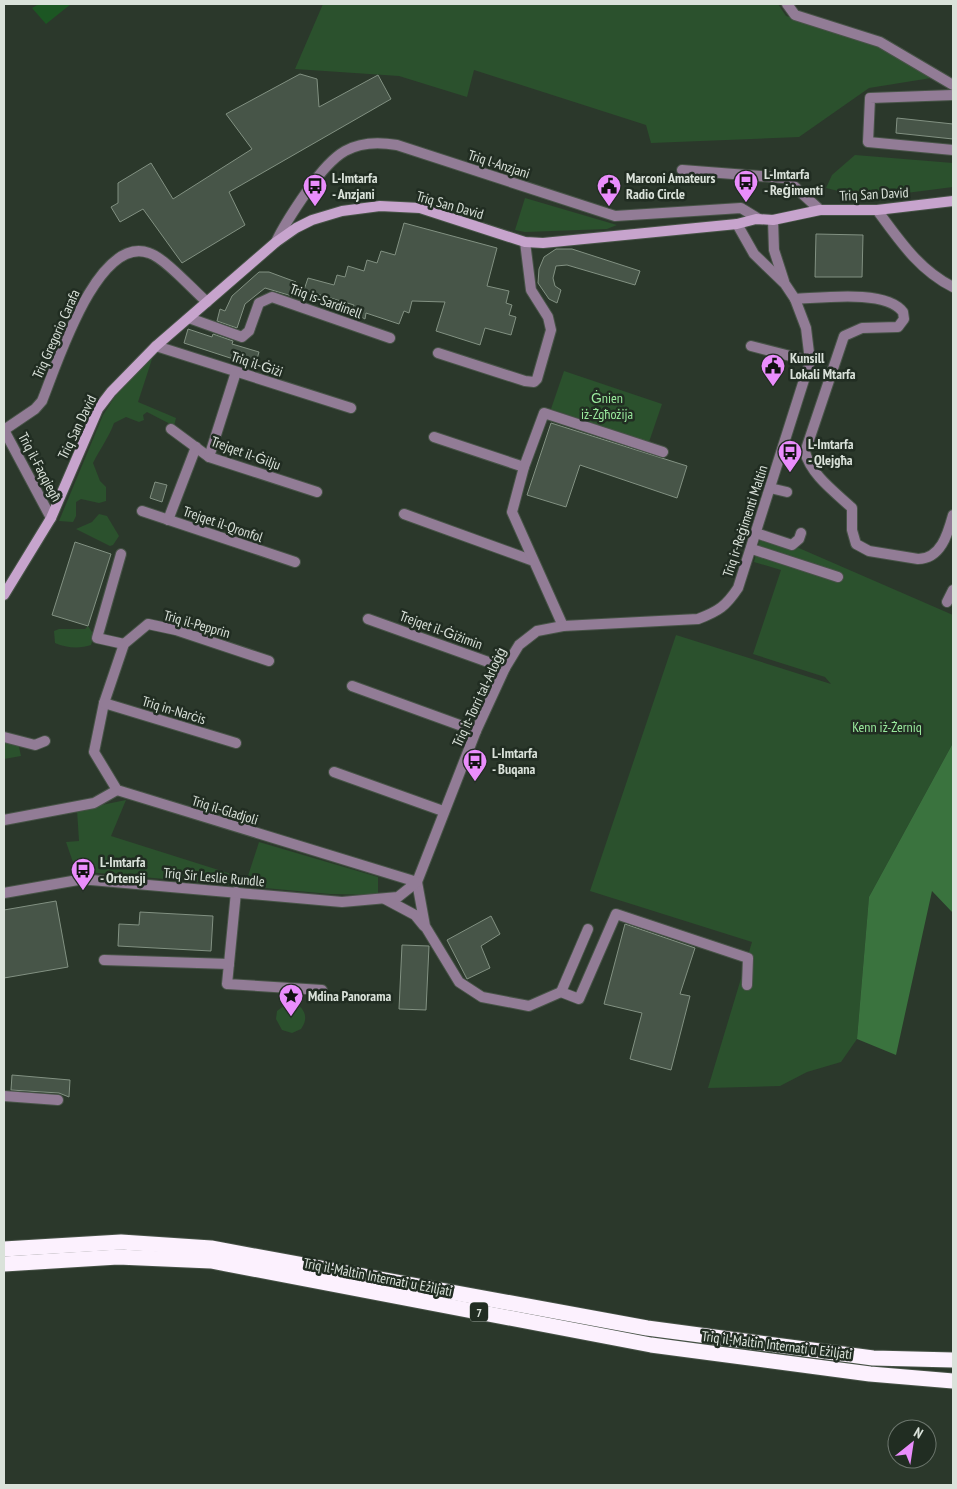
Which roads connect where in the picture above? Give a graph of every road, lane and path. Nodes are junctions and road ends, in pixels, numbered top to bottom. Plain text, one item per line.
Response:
1 (786, 4) edge
2 (953, 85) edge
3 (953, 95) edge
4 (953, 150) edge
5 (682, 170) dead end
6 (953, 201) edge
7 (820, 210) junction
8 (877, 210) junction
9 (760, 219) junction
10 (772, 220) junction
11 (737, 224) junction
12 (276, 242) junction
13 (525, 242) junction
14 (785, 284) junction
15 (953, 287) edge
16 (795, 299) junction
17 (207, 302) junction
18 (189, 318) junction
19 (390, 338) dead end
20 (156, 346) junction
21 (751, 346) dead end
22 (438, 353) dead end
23 (810, 362) junction
24 (236, 372) junction
25 (351, 408) dead end
26 (171, 429) dead end
27 (4, 430) edge
28 (434, 438) dead end
29 (196, 447) junction
30 (663, 452) dead end
31 (209, 457) junction
32 (524, 468) junction
33 (770, 488) junction
34 (317, 492) dead end
35 (787, 492) dead end
36 (142, 510) dead end
37 (404, 514) dead end
38 (953, 515) edge
39 (51, 518) junction
40 (168, 520) junction
41 (756, 533) junction
42 (802, 533) dead end
43 (752, 549) junction
44 (120, 554) dead end
45 (531, 560) junction
46 (295, 562) dead end
47 (838, 577) dead end
48 (953, 590) edge
49 (4, 595) edge
50 (947, 602) dead end
51 (368, 619) dead end
52 (563, 626) junction
53 (124, 644) junction
54 (269, 661) dead end
55 (505, 668) junction
56 (352, 686) dead end
57 (104, 703) junction
58 (476, 731) junction
59 (4, 737) edge
60 (45, 741) dead end
61 (236, 744) dead end
62 (334, 772) dead end
63 (116, 790) junction
64 (443, 811) junction
65 (4, 820) edge
66 (417, 882) junction
67 (236, 892) junction
68 (4, 893) edge
69 (386, 899) junction
70 (425, 926) junction
71 (588, 929) dead end
72 (104, 960) dead end
73 (229, 964) junction
74 (747, 985) dead end
75 (322, 990) dead end
76 (561, 992) junction
77 (4, 1096) edge
78 (58, 1100) dead end
79 (4, 1249) edge
80 (4, 1264) edge
81 (953, 1360) edge
82 (953, 1381) edge

1 - 2 street
3 - 4 street
5 - 7 street
6 - 8 street, Triq San David
7 - 8 street, Triq San David
7 - 10 street, Triq San David
8 - 15 street
9 - 10 street, Triq San David
9 - 11 street, Triq San David
9 - 12 street, Triq l-Anzjani
10 - 14 street, Triq ir-Reġimenti Maltin
11 - 13 street, Triq San David
11 - 14 street, Triq ir-Reġimenti Maltin
12 - 13 street, Triq San David
12 - 17 street, Triq San David
13 - 22 street
14 - 16 street, Triq ir-Reġimenti Maltin
16 - 23 street, Triq ir-Reġimenti Maltin
16 - 38 street
17 - 18 street, Triq San David
17 - 27 street, Triq Gregorio Carafa
18 - 19 street, Triq is-Sardinell
18 - 20 street, Triq San David
20 - 24 street, Triq il-Ġiżi
20 - 39 street, Triq San David
21 - 23 street
23 - 33 street, Triq ir-Reġimenti Maltin
24 - 25 street, Triq il-Ġiżi
24 - 31 street
26 - 29 street, Trejqet il-Ġilju
27 - 39 street, Triq il-Faqqiegħ
28 - 32 street
29 - 31 street, Trejqet il-Ġilju
29 - 40 street
30 - 32 street
31 - 34 street, Trejqet il-Ġilju
32 - 45 street
33 - 35 street
33 - 41 street, Triq ir-Reġimenti Maltin
36 - 40 street, Trejqet il-Qronfol
37 - 45 street
39 - 49 street, Triq San David
40 - 46 street, Trejqet il-Qronfol
41 - 42 street
41 - 43 street, Triq ir-Reġimenti Maltin
43 - 47 street
43 - 52 street, Triq ir-Reġimenti Maltin
44 - 53 street
45 - 52 street
48 - 50 street
51 - 55 street, Trejqet il-Ġiżimin
52 - 55 street, Triq it-Torri tal-Arloġġ
53 - 54 street, Triq il-Pepprin
53 - 57 street
55 - 58 street, Triq it-Torri tal-Arloġġ
56 - 58 street
57 - 61 street, Triq in-Narċis
57 - 63 street
58 - 64 street, Triq it-Torri tal-Arloġġ
59 - 60 street
62 - 64 street
63 - 65 street
63 - 66 street, Triq il-Gladjoli
64 - 66 street, Triq it-Torri tal-Arloġġ
66 - 69 street, Triq Sir Leslie Rundle
66 - 70 street
67 - 68 street, Triq Sir Leslie Rundle
67 - 69 street, Triq Sir Leslie Rundle
67 - 73 street
69 - 70 street
70 - 76 street
71 - 76 street
72 - 73 street
73 - 75 street
74 - 76 street
77 - 78 street
79 - 81 highway, Triq il-Maltin Internati u Eżiljati / 7
80 - 82 highway, Triq il-Maltin Internati u Eżiljati / 7

